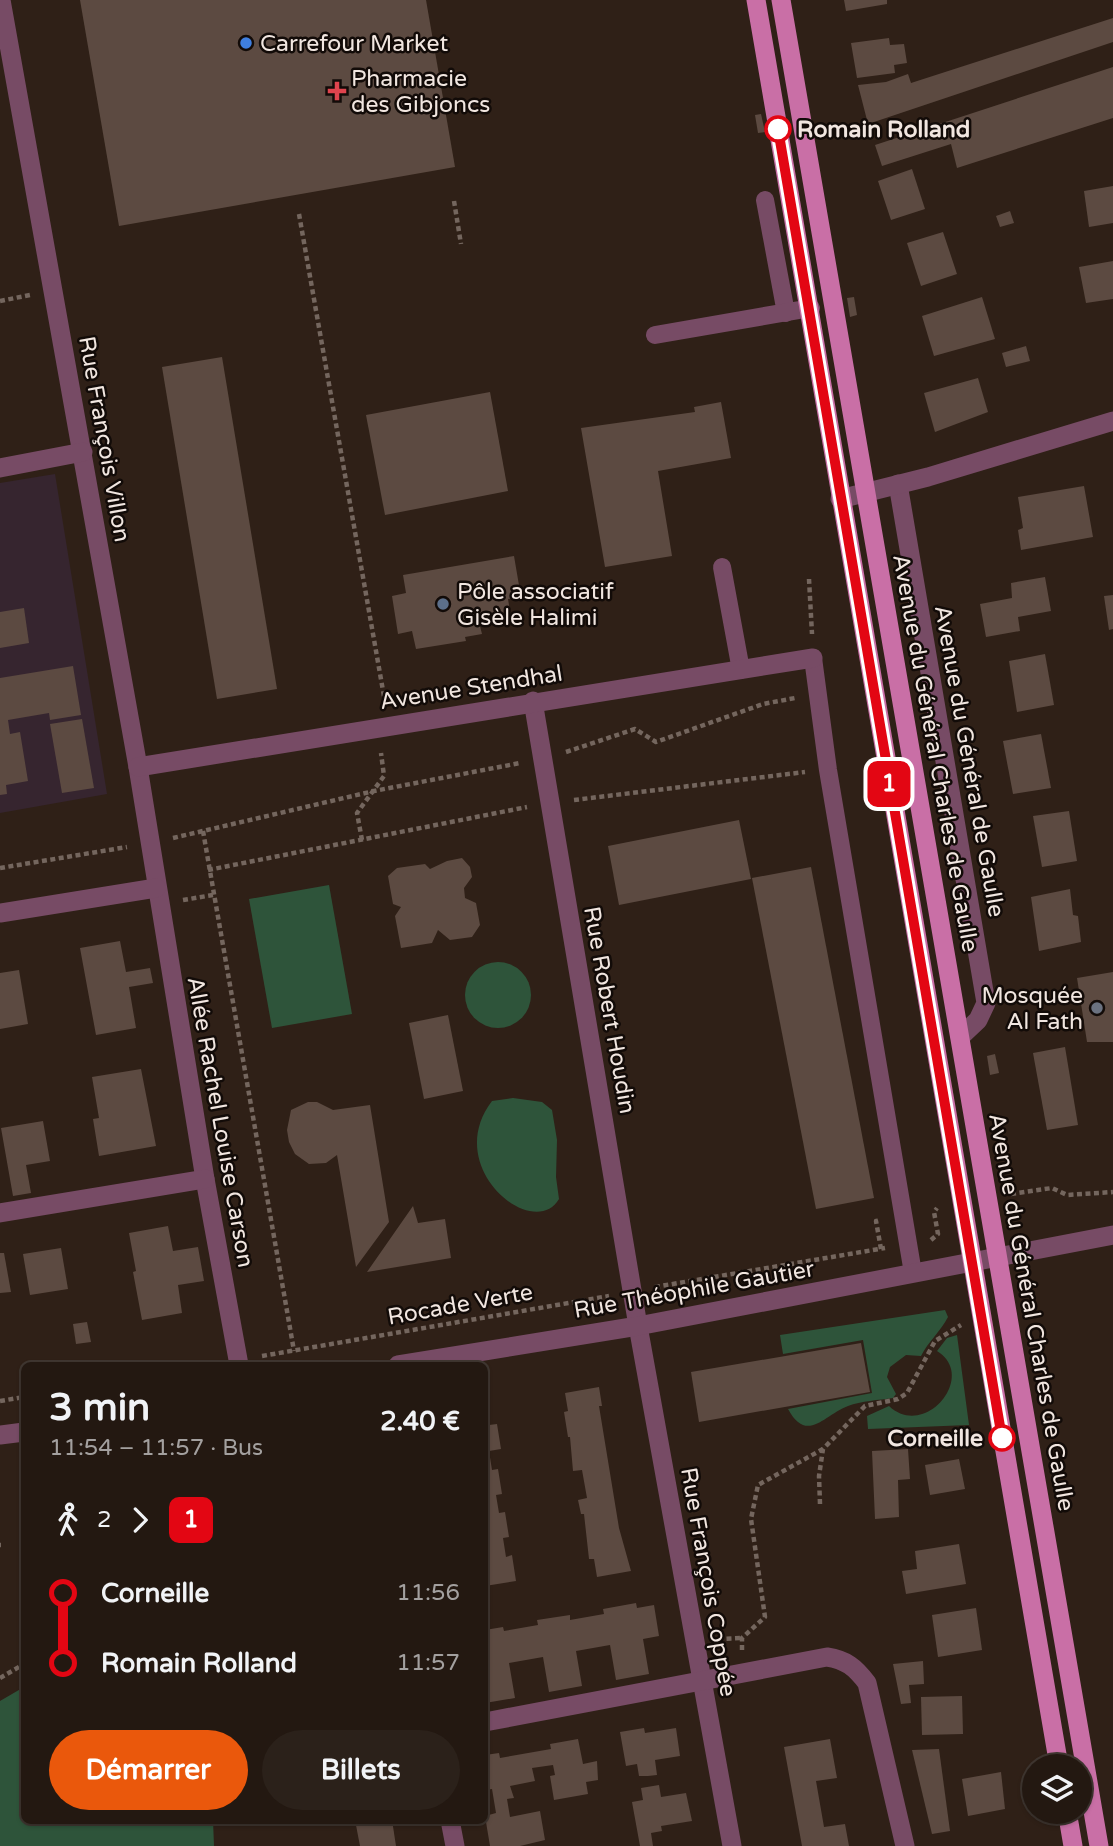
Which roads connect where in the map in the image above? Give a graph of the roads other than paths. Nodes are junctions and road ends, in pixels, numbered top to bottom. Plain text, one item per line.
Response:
1 (1, 0) edge
2 (756, 0) edge
3 (781, 0) edge
4 (10, 113) edge
5 (765, 200) dead end
6 (811, 308) junction
7 (786, 313) junction
8 (655, 335) dead end
9 (1113, 421) edge
10 (83, 452) junction
11 (0, 468) edge
12 (898, 485) junction
13 (866, 493) junction
14 (840, 499) junction
15 (722, 567) dead end
16 (813, 658) joint
17 (741, 670) junction
18 (533, 701) junction
19 (138, 767) junction
20 (156, 888) junction
21 (0, 913) edge
22 (960, 1037) junction
23 (205, 1179) junction
24 (0, 1213) edge
25 (1113, 1236) edge
26 (998, 1256) junction
27 (972, 1261) junction
28 (913, 1273) junction
29 (638, 1326) junction
30 (239, 1362) edge
31 (416, 1362) edge
32 (21, 1432) edge
33 (0, 1435) edge
34 (702, 1681) junction
35 (488, 1721) edge
36 (1057, 1754) edge
37 (451, 1824) edge
38 (1069, 1824) edge
39 (455, 1846) edge
40 (732, 1846) edge
41 (905, 1846) edge
42 (1073, 1846) edge
43 (1099, 1846) edge

1 - 4 street, Rue François Villon
2 - 6 main road
3 - 13 main road, Avenue du Général Charles de Gaulle
4 - 10 street, Rue François Villon
5 - 7 lane
6 - 7 lane
6 - 14 main road
7 - 8 lane
9 - 12 street
10 - 11 street
10 - 19 street, Rue François Villon
12 - 13 street
12 - 22 street, Avenue du Général de Gaulle
13 - 14 street
13 - 22 main road, Avenue du Général Charles de Gaulle
14 - 27 main road
15 - 17 lane
16 - 17 street, Avenue Stendhal
16 - 28 lane
17 - 18 street, Avenue Stendhal
18 - 19 street, Avenue Stendhal
18 - 29 street, Rue Robert Houdin
19 - 20 street, Rue François Villon
20 - 21 street
20 - 23 street, Allée Rachel Louise Carson
22 - 26 main road, Avenue du Général Charles de Gaulle
23 - 24 street
23 - 30 street, Allée Rachel Louise Carson
25 - 26 street, Rue Théophile Gautier
26 - 27 street, Rue Théophile Gautier
26 - 43 main road, Avenue du Général Charles de Gaulle
27 - 28 street, Rue Théophile Gautier
27 - 36 main road
28 - 29 street, Rue Théophile Gautier
29 - 31 street, Rue Théophile Gautier
29 - 34 street, Rue François Coppée
32 - 33 street
34 - 35 street
34 - 40 street, Rue François Coppée
34 - 41 street
37 - 39 street
38 - 42 main road

